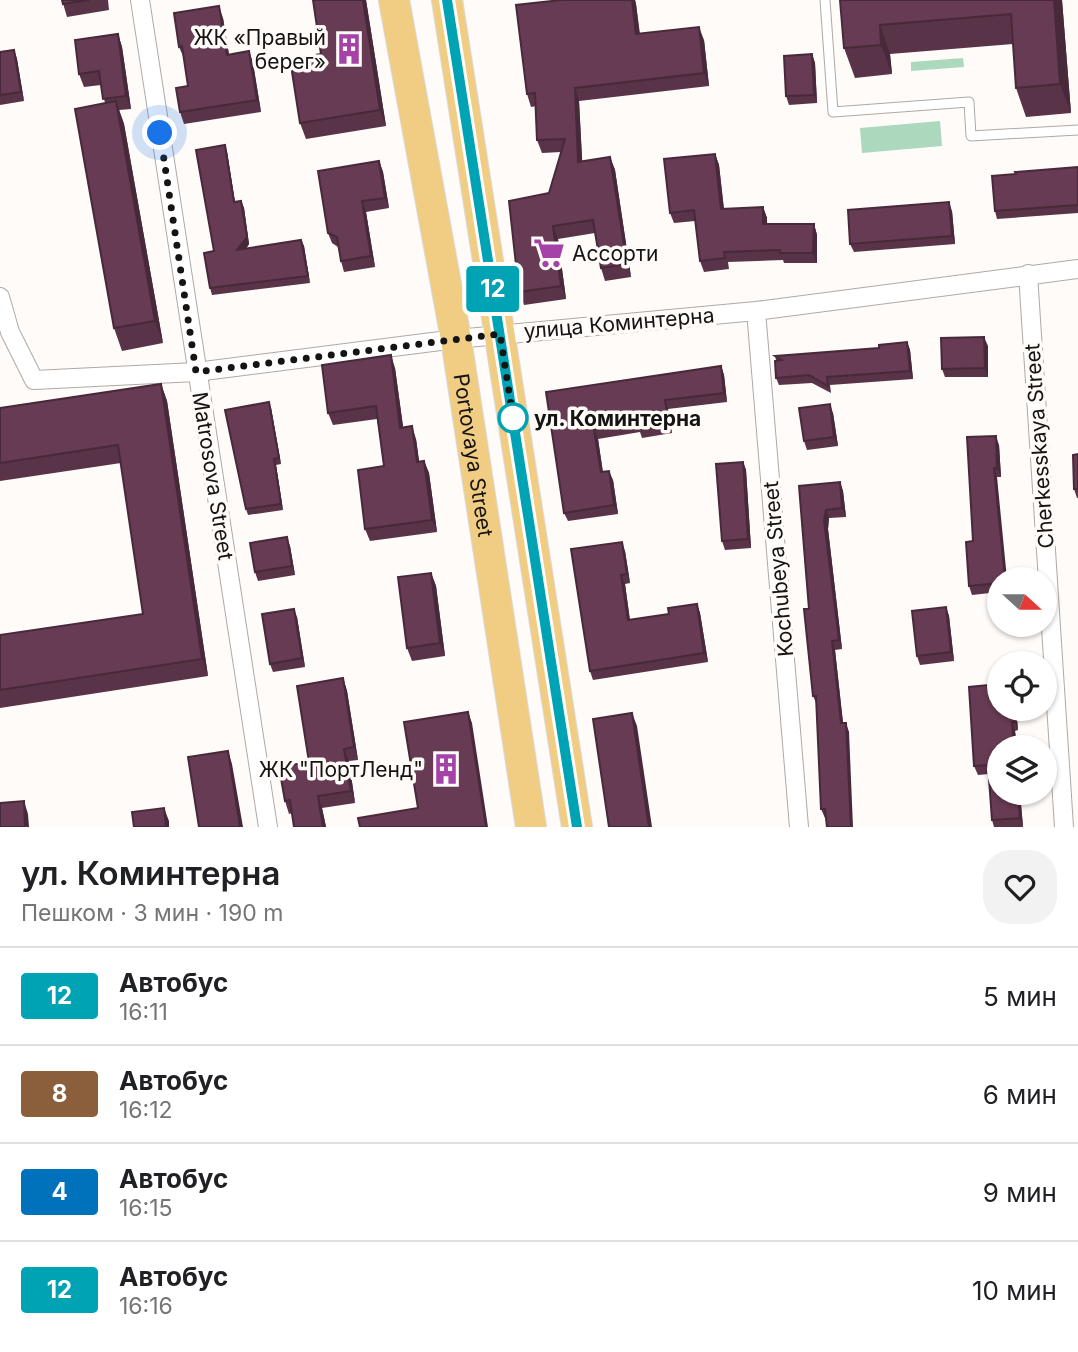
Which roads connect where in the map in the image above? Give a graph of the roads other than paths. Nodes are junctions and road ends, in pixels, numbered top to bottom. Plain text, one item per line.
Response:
1 (140, 0) edge
2 (394, 0) edge
3 (447, 0) edge
4 (825, 0) edge
5 (1078, 130) edge
6 (1078, 269) edge
7 (1028, 274) junction
8 (0, 297) edge
9 (756, 311) junction
10 (500, 334) junction
11 (456, 339) junction
12 (196, 372) junction
13 (268, 827) edge
14 (531, 827) edge
15 (577, 827) edge
16 (799, 827) edge
17 (1064, 827) edge

1 - 12 street, Matrosova Street
2 - 11 main road, Portovaya Street
3 - 10 main road
4 - 5 lane
6 - 7 street, улица Коминтерна
7 - 9 street, улица Коминтерна
7 - 17 street, Cherkesskaya Street
8 - 12 street, улица Коминтерна
9 - 10 street, улица Коминтерна
9 - 16 street, Kochubeya Street
10 - 11 street, улица Коминтерна
10 - 15 main road
11 - 12 street, улица Коминтерна
11 - 14 main road, Portovaya Street
12 - 13 street, Matrosova Street

